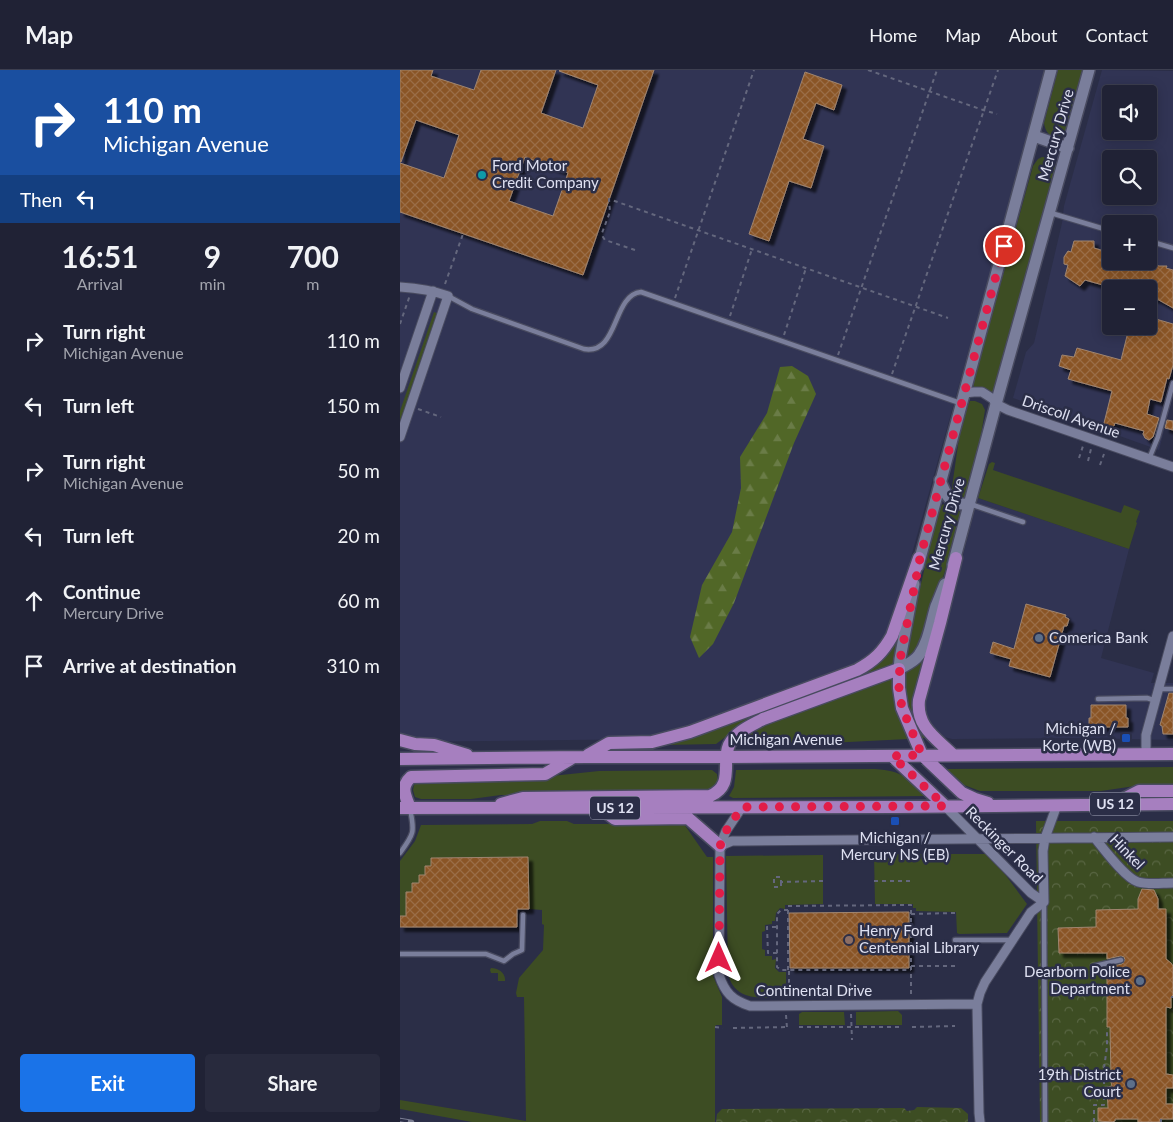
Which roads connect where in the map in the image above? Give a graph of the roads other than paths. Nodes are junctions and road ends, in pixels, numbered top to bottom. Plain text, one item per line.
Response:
1 (1052, 70) edge
2 (1089, 70) edge
3 (1034, 136) junction
4 (1068, 148) junction
5 (1049, 212) junction
6 (1102, 227) edge
7 (1157, 243) edge
8 (1173, 248) edge
9 (400, 287) edge
10 (433, 291) junction
11 (448, 296) junction
12 (1173, 383) edge
13 (400, 388) edge
14 (962, 398) junction
15 (996, 404) junction
16 (400, 437) edge
17 (1149, 459) junction
18 (1173, 467) edge
19 (940, 480) junction
20 (970, 504) junction
21 (1023, 522) dead end
22 (920, 558) junction
23 (956, 558) junction
24 (1173, 636) edge
25 (899, 669) junction
26 (1159, 689) junction
27 (1173, 689) edge
28 (1098, 699) dead end
29 (1156, 700) junction
30 (400, 740) edge
31 (953, 754) junction
32 (1146, 754) junction
33 (1173, 754) edge
34 (922, 755) junction
35 (892, 756) junction
36 (580, 757) junction
37 (727, 757) junction
38 (482, 759) junction
39 (400, 760) edge
40 (1173, 790) edge
41 (1114, 804) junction
42 (1173, 804) edge
43 (1057, 805) junction
44 (945, 806) junction
45 (997, 806) junction
46 (742, 807) junction
47 (405, 808) edge
48 (488, 808) junction
49 (600, 808) junction
50 (1094, 837) junction
51 (1173, 837) edge
52 (977, 838) junction
53 (1045, 838) junction
54 (720, 846) junction
55 (400, 853) edge
56 (1173, 883) edge
57 (1044, 902) junction
58 (523, 915) dead end
59 (955, 940) dead end
60 (1012, 940) junction
61 (400, 954) edge
62 (1121, 960) dead end
63 (1095, 966) dead end
64 (978, 1004) junction
65 (1045, 1077) junction
66 (1070, 1078) dead end
67 (980, 1122) edge
68 (1045, 1122) edge

1 - 3 street, Mercury Drive
2 - 4 street, Mercury Drive
3 - 4 street
3 - 14 street, Mercury Drive
4 - 5 street, Mercury Drive
5 - 6 lane
5 - 15 street, Mercury Drive
7 - 8 lane
9 - 10 street
10 - 11 street
10 - 13 street
11 - 14 lane
11 - 16 street
12 - 17 lane
14 - 15 street, Driscoll Avenue
14 - 19 street, Mercury Drive
15 - 17 street, Driscoll Avenue
15 - 20 street, Mercury Drive
17 - 18 street, Driscoll Avenue
19 - 20 street
19 - 22 street, Mercury Drive
20 - 21 lane
20 - 23 street, Mercury Drive
22 - 25 street, Mercury Drive
22 - 36 main road
23 - 25 street, Mercury Drive
23 - 31 main road
24 - 26 street
25 - 34 main road
25 - 37 main road
26 - 27 lane
26 - 29 street
28 - 29 lane
29 - 32 street
30 - 38 main road
31 - 32 main road, Michigan Avenue
31 - 34 main road, Michigan Avenue
32 - 33 main road, Michigan Avenue
34 - 35 main road, Michigan Avenue
34 - 45 main road
35 - 37 main road, Michigan Avenue
35 - 44 main road
36 - 37 main road, Michigan Avenue
36 - 38 main road, Michigan Avenue
36 - 47 main road
37 - 48 main road
38 - 39 main road, Michigan Avenue
40 - 41 main road
41 - 42 main road, US 12
41 - 43 main road, US 12
43 - 45 main road, US 12
43 - 53 street, Reckinger Road
44 - 45 main road, US 12
44 - 46 main road, US 12
44 - 52 street, Reckinger Road
46 - 49 main road, US 12
46 - 54 street, Continental Drive
47 - 48 main road, US 12
47 - 55 lane
48 - 49 main road, US 12
49 - 54 main road
50 - 51 street
50 - 53 street
50 - 56 street, Hinkel
52 - 53 street
52 - 54 street
52 - 57 street, Reckinger Road
53 - 57 street, Reckinger Road
54 - 64 street, Continental Drive
57 - 60 street, Reckinger Road
57 - 65 lane, Reckinger Road
58 - 61 lane
59 - 60 lane
60 - 64 street, Reckinger Road
62 - 63 lane
64 - 67 street, Reckinger Road
65 - 66 lane
65 - 68 lane, Reckinger Road

